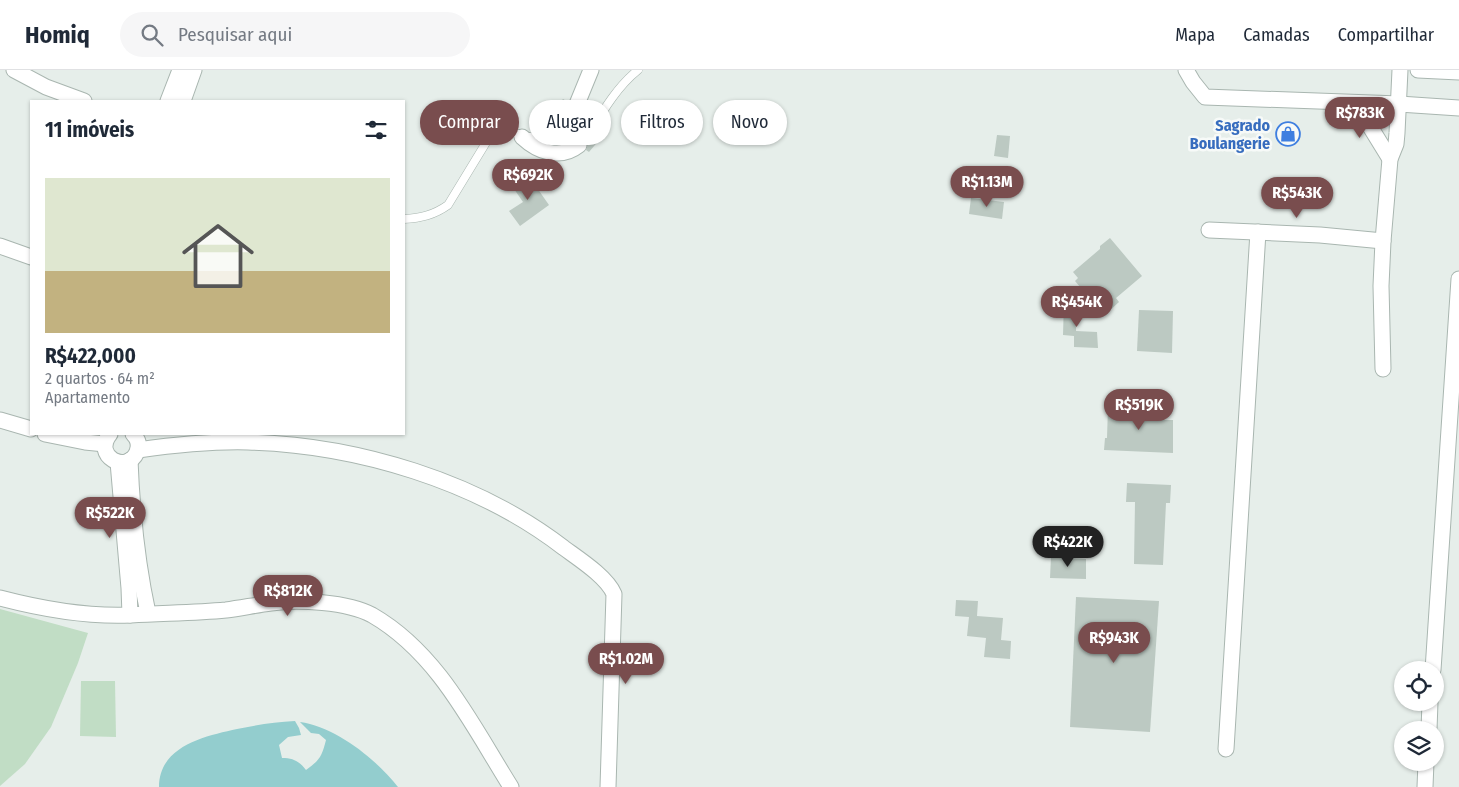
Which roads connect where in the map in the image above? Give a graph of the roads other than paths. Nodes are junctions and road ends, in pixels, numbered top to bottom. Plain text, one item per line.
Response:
1 (14, 70) edge
2 (180, 70) edge
3 (194, 70) edge
4 (591, 70) edge
5 (638, 70) edge
6 (1186, 70) edge
7 (1400, 70) edge
8 (1418, 70) edge
9 (1459, 72) edge
10 (81, 100) edge
11 (168, 100) edge
12 (183, 100) edge
13 (579, 100) edge
14 (610, 100) edge
15 (1352, 103) junction
16 (1399, 104) junction
17 (1459, 108) edge
18 (522, 137) junction
19 (529, 137) edge
20 (529, 143) edge
21 (532, 145) edge
22 (579, 145) tunnel mouth
23 (1390, 159) junction
24 (405, 219) edge
25 (1209, 230) dead end
26 (1258, 232) junction
27 (1383, 241) junction
28 (0, 246) edge
29 (30, 257) edge
30 (1459, 279) edge
31 (1382, 369) dead end
32 (0, 420) edge
33 (30, 430) edge
34 (50, 435) edge
35 (134, 435) edge
36 (107, 439) edge
37 (129, 457) junction
38 (0, 598) edge
39 (148, 613) junction
40 (130, 615) junction
41 (1434, 661) edge
42 (1226, 748) dead end
43 (1426, 771) edge
44 (511, 787) edge
45 (608, 787) edge
46 (1425, 787) edge

1 - 10 street
2 - 11 street
3 - 12 street
4 - 13 street
5 - 14 lane
6 - 15 street
7 - 16 street
8 - 9 street
15 - 16 street
15 - 23 street
16 - 17 street
16 - 23 street
18 - 19 lane
18 - 20 street
18 - 24 lane
21 - 22 street
23 - 27 street
25 - 26 street
26 - 27 street
26 - 42 street
27 - 31 street
28 - 29 street
30 - 41 street
32 - 33 street
34 - 36 street
35 - 37 street
36 - 37 street
37 - 39 street
37 - 40 street
37 - 45 street
38 - 40 street
39 - 40 street
39 - 44 street
43 - 46 street

